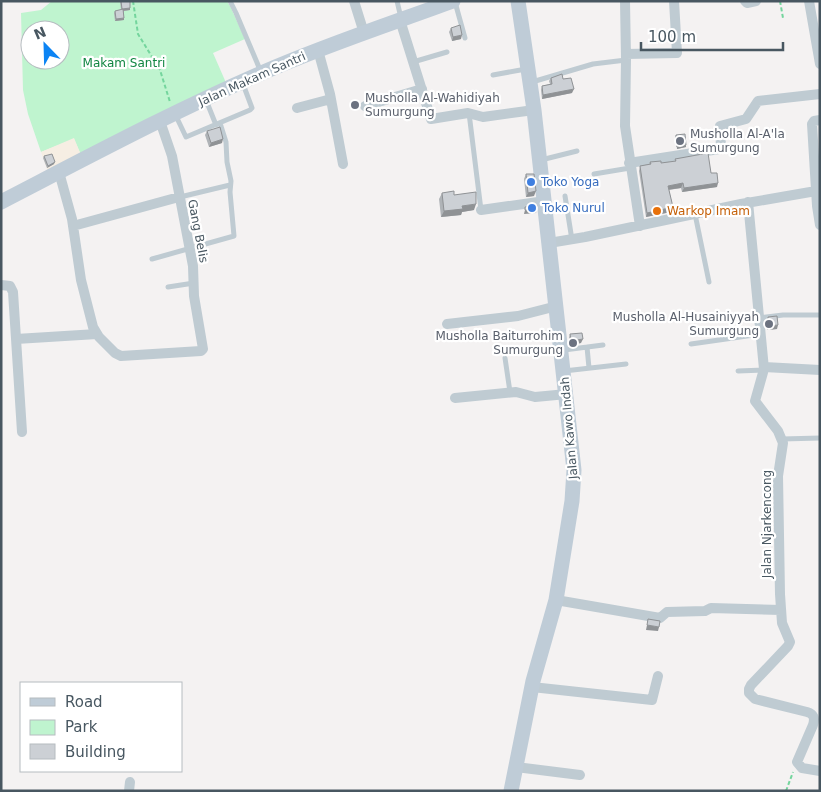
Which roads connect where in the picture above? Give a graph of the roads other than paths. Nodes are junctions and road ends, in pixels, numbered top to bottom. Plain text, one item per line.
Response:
1 (230, 1) edge
2 (354, 1) edge
3 (396, 1) edge
4 (454, 1) edge
5 (518, 1) edge
6 (625, 1) edge
7 (674, 1) edge
8 (745, 1) edge
9 (756, 1) edge
10 (809, 1) edge
11 (401, 20) junction
12 (364, 33) junction
13 (465, 38) dead end
14 (318, 50) junction
15 (447, 52) dead end
16 (626, 57) junction
17 (414, 62) junction
18 (820, 64) edge
19 (262, 73) junction
20 (492, 75) dead end
21 (529, 75) junction
22 (242, 82) junction
23 (422, 88) junction
24 (820, 94) edge
25 (205, 99) junction
26 (331, 99) junction
27 (365, 106) dead end
28 (297, 108) dead end
29 (534, 110) junction
30 (469, 113) junction
31 (175, 114) junction
32 (820, 120) edge
33 (160, 121) junction
34 (218, 124) junction
35 (577, 152) dead end
36 (540, 160) junction
37 (343, 164) dead end
38 (630, 166) junction
39 (59, 172) junction
40 (594, 174) dead end
41 (230, 186) junction
42 (816, 191) junction
43 (565, 196) dead end
44 (179, 197) junction
45 (544, 201) junction
46 (1, 202) edge
47 (748, 202) junction
48 (482, 210) joint
49 (695, 214) junction
50 (820, 225) edge
51 (73, 226) junction
52 (640, 226) junction
53 (572, 240) junction
54 (550, 243) junction
55 (189, 248) junction
56 (152, 258) dead end
57 (709, 282) dead end
58 (194, 283) junction
59 (1, 285) edge
60 (168, 287) dead end
61 (557, 306) junction
62 (820, 315) edge
63 (759, 318) junction
64 (447, 324) dead end
65 (97, 334) junction
66 (761, 334) junction
67 (16, 338) junction
68 (691, 344) dead end
69 (603, 345) dead end
70 (587, 347) junction
71 (562, 351) junction
72 (505, 358) dead end
73 (626, 364) dead end
74 (589, 368) junction
75 (764, 369) junction
76 (820, 370) edge
77 (564, 371) junction
78 (738, 371) dead end
79 (510, 393) junction
80 (567, 394) junction
81 (454, 398) dead end
82 (22, 432) dead end
83 (820, 438) edge
84 (782, 439) junction
85 (556, 600) junction
86 (781, 610) junction
87 (658, 676) dead end
88 (532, 687) junction
89 (815, 732) edge
90 (516, 767) junction
91 (820, 771) edge
92 (580, 775) dead end
93 (512, 791) edge

1 - 19 lane
2 - 12 street
3 - 11 lane
4 - 11 street, Jalan Makam Santri
4 - 13 lane
5 - 21 street, Jalan Kawo Indah
6 - 16 street
7 - 16 street
8 - 9 street
10 - 18 street
11 - 12 street, Jalan Makam Santri
11 - 17 street
12 - 14 street, Jalan Makam Santri
14 - 19 street, Jalan Makam Santri
14 - 26 street
15 - 17 lane
16 - 21 lane
16 - 38 street
17 - 23 street
19 - 22 street, Jalan Makam Santri
20 - 21 lane
21 - 29 street, Jalan Kawo Indah
22 - 25 street, Jalan Makam Santri
22 - 34 lane
23 - 27 street
23 - 30 street
24 - 38 street
25 - 31 street, Jalan Makam Santri
25 - 34 lane
26 - 28 street
26 - 37 street
29 - 30 street
29 - 36 street, Jalan Kawo Indah
30 - 48 lane
31 - 33 street, Jalan Makam Santri
31 - 34 lane
32 - 42 street
33 - 39 street, Jalan Makam Santri
33 - 44 street, Gang Belis
34 - 41 lane
35 - 36 lane
36 - 45 street, Jalan Kawo Indah
38 - 40 lane
38 - 52 street
39 - 46 street, Jalan Makam Santri
39 - 51 street
41 - 44 lane
41 - 55 lane
42 - 47 street
42 - 50 street
43 - 53 lane
44 - 51 street
44 - 55 street, Gang Belis
45 - 48 street
45 - 54 street, Jalan Kawo Indah
47 - 49 street
47 - 63 street
49 - 52 street
49 - 57 lane
51 - 65 street
52 - 53 street
53 - 54 street
54 - 61 street, Jalan Kawo Indah
55 - 56 lane
55 - 58 street, Gang Belis
58 - 60 lane
58 - 65 street, Gang Belis
59 - 67 street
61 - 64 street
61 - 71 street, Jalan Kawo Indah
62 - 63 lane
63 - 66 street
65 - 67 street
66 - 68 lane
66 - 75 street
67 - 82 street
69 - 70 lane
70 - 71 lane
70 - 74 lane
71 - 77 street, Jalan Kawo Indah
72 - 79 lane
73 - 74 lane
74 - 77 lane
75 - 76 street
75 - 78 lane
75 - 84 street
77 - 80 street, Jalan Kawo Indah
79 - 80 street
79 - 81 street
80 - 85 street, Jalan Kawo Indah
83 - 84 lane
84 - 86 street, Jalan Njarkencong
85 - 86 street
85 - 88 street, Jalan Kawo Indah
86 - 89 street, Jalan Njarkencong
87 - 88 street
88 - 90 street, Jalan Kawo Indah
89 - 91 street
90 - 92 street
90 - 93 street, Jalan Kawo Indah

